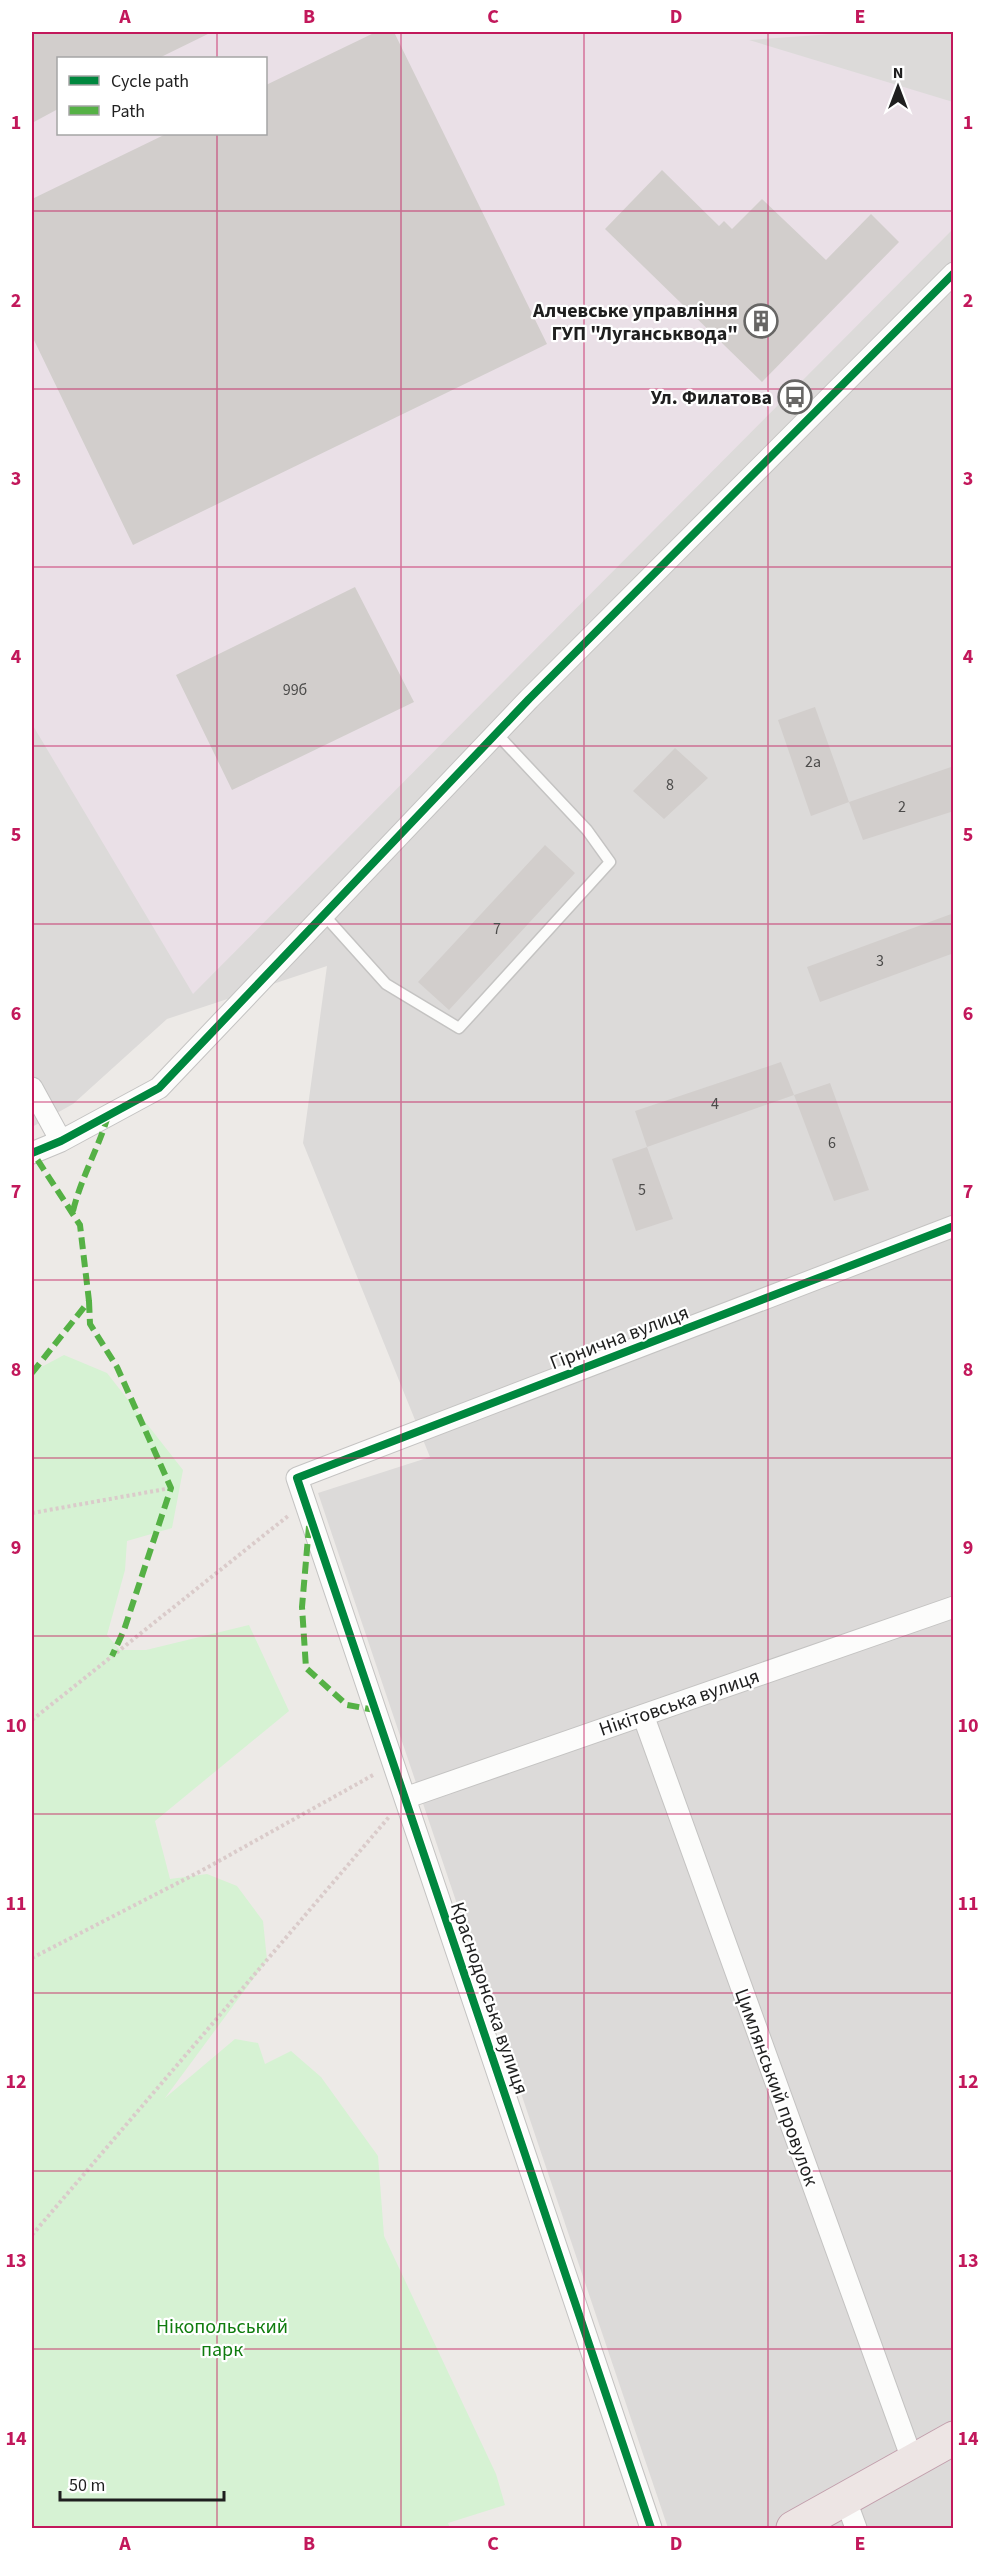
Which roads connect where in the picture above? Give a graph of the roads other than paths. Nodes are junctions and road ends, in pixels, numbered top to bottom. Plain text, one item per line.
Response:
1 (952, 280) edge
2 (496, 733) junction
3 (324, 915) junction
4 (32, 1088) edge
5 (61, 1141) junction
6 (32, 1153) edge
7 (954, 1226) edge
8 (297, 1478) joint
9 (954, 1607) edge
10 (643, 1715) junction
11 (405, 1798) junction
12 (954, 2438) edge
13 (912, 2459) junction
14 (845, 2498) junction
15 (651, 2529) edge
16 (793, 2529) edge
17 (856, 2529) edge

1 - 2 street
2 - 3 street
2 - 3 lane
3 - 5 street
4 - 5 street
5 - 6 street
7 - 8 street, Гірнична вулиця
8 - 11 street, Краснодонська вулиця
9 - 10 street, Нікітовська вулиця
10 - 11 street, Нікітовська вулиця
10 - 13 street, Цимлянський провулок
11 - 15 street, Краснодонська вулиця
12 - 13 highway
13 - 14 highway
14 - 16 highway
14 - 17 street

